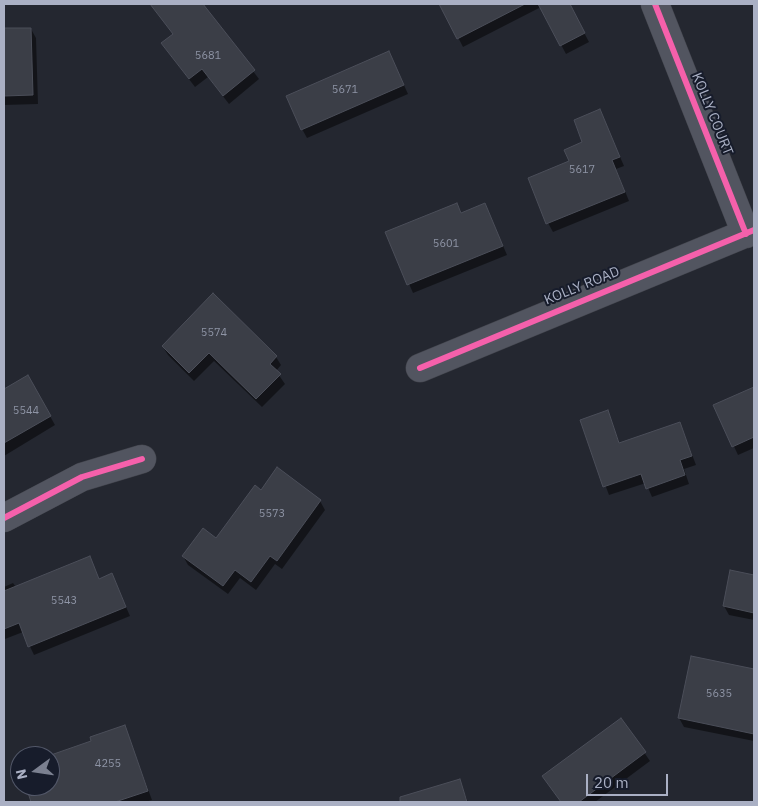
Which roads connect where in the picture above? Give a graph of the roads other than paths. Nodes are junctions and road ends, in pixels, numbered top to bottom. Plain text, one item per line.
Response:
1 (655, 4) edge
2 (750, 232) edge
3 (420, 368) dead end
4 (142, 459) dead end
5 (4, 518) edge

1 - 2 street, KOLLY COURT
2 - 3 street, KOLLY ROAD
4 - 5 street

